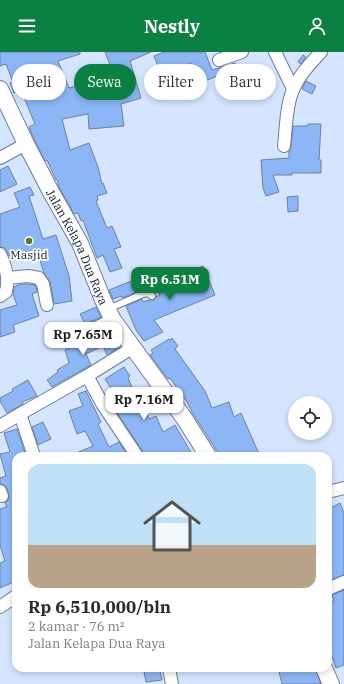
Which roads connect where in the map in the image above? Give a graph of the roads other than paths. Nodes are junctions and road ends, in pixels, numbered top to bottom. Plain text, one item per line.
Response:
1 (242, 52) edge
2 (275, 52) edge
3 (321, 52) edge
4 (219, 60) dead end
5 (0, 89) edge
6 (293, 89) junction
7 (26, 144) junction
8 (284, 146) dead end
9 (0, 158) edge
10 (0, 254) edge
11 (8, 278) junction
12 (0, 296) edge
13 (152, 296) dead end
14 (47, 305) dead end
15 (110, 315) junction
16 (75, 337) dead end
17 (132, 348) junction
18 (87, 376) junction
19 (20, 414) junction
20 (0, 426) edge
21 (33, 452) edge
22 (134, 452) edge
23 (205, 452) edge
24 (344, 488) edge
25 (332, 491) edge
26 (344, 582) edge
27 (332, 587) edge
28 (12, 598) edge
29 (0, 606) edge
30 (170, 672) edge
31 (326, 672) edge
32 (172, 684) edge
33 (331, 684) edge

1 - 4 street
2 - 6 street
3 - 6 street
5 - 7 main road, Jalan Kelapa Dua Raya
6 - 8 street
7 - 9 street
7 - 15 main road, Jalan Kelapa Dua Raya
10 - 11 street
11 - 12 street
11 - 14 street
13 - 15 lane
15 - 16 street
15 - 17 main road, Jalan Kelapa Dua Raya
17 - 18 street
17 - 23 main road, Jalan Kelapa Dua Raya
18 - 19 street
18 - 22 street
19 - 20 street
19 - 21 street
24 - 25 street
26 - 27 street
28 - 29 street
30 - 32 street
31 - 33 main road

